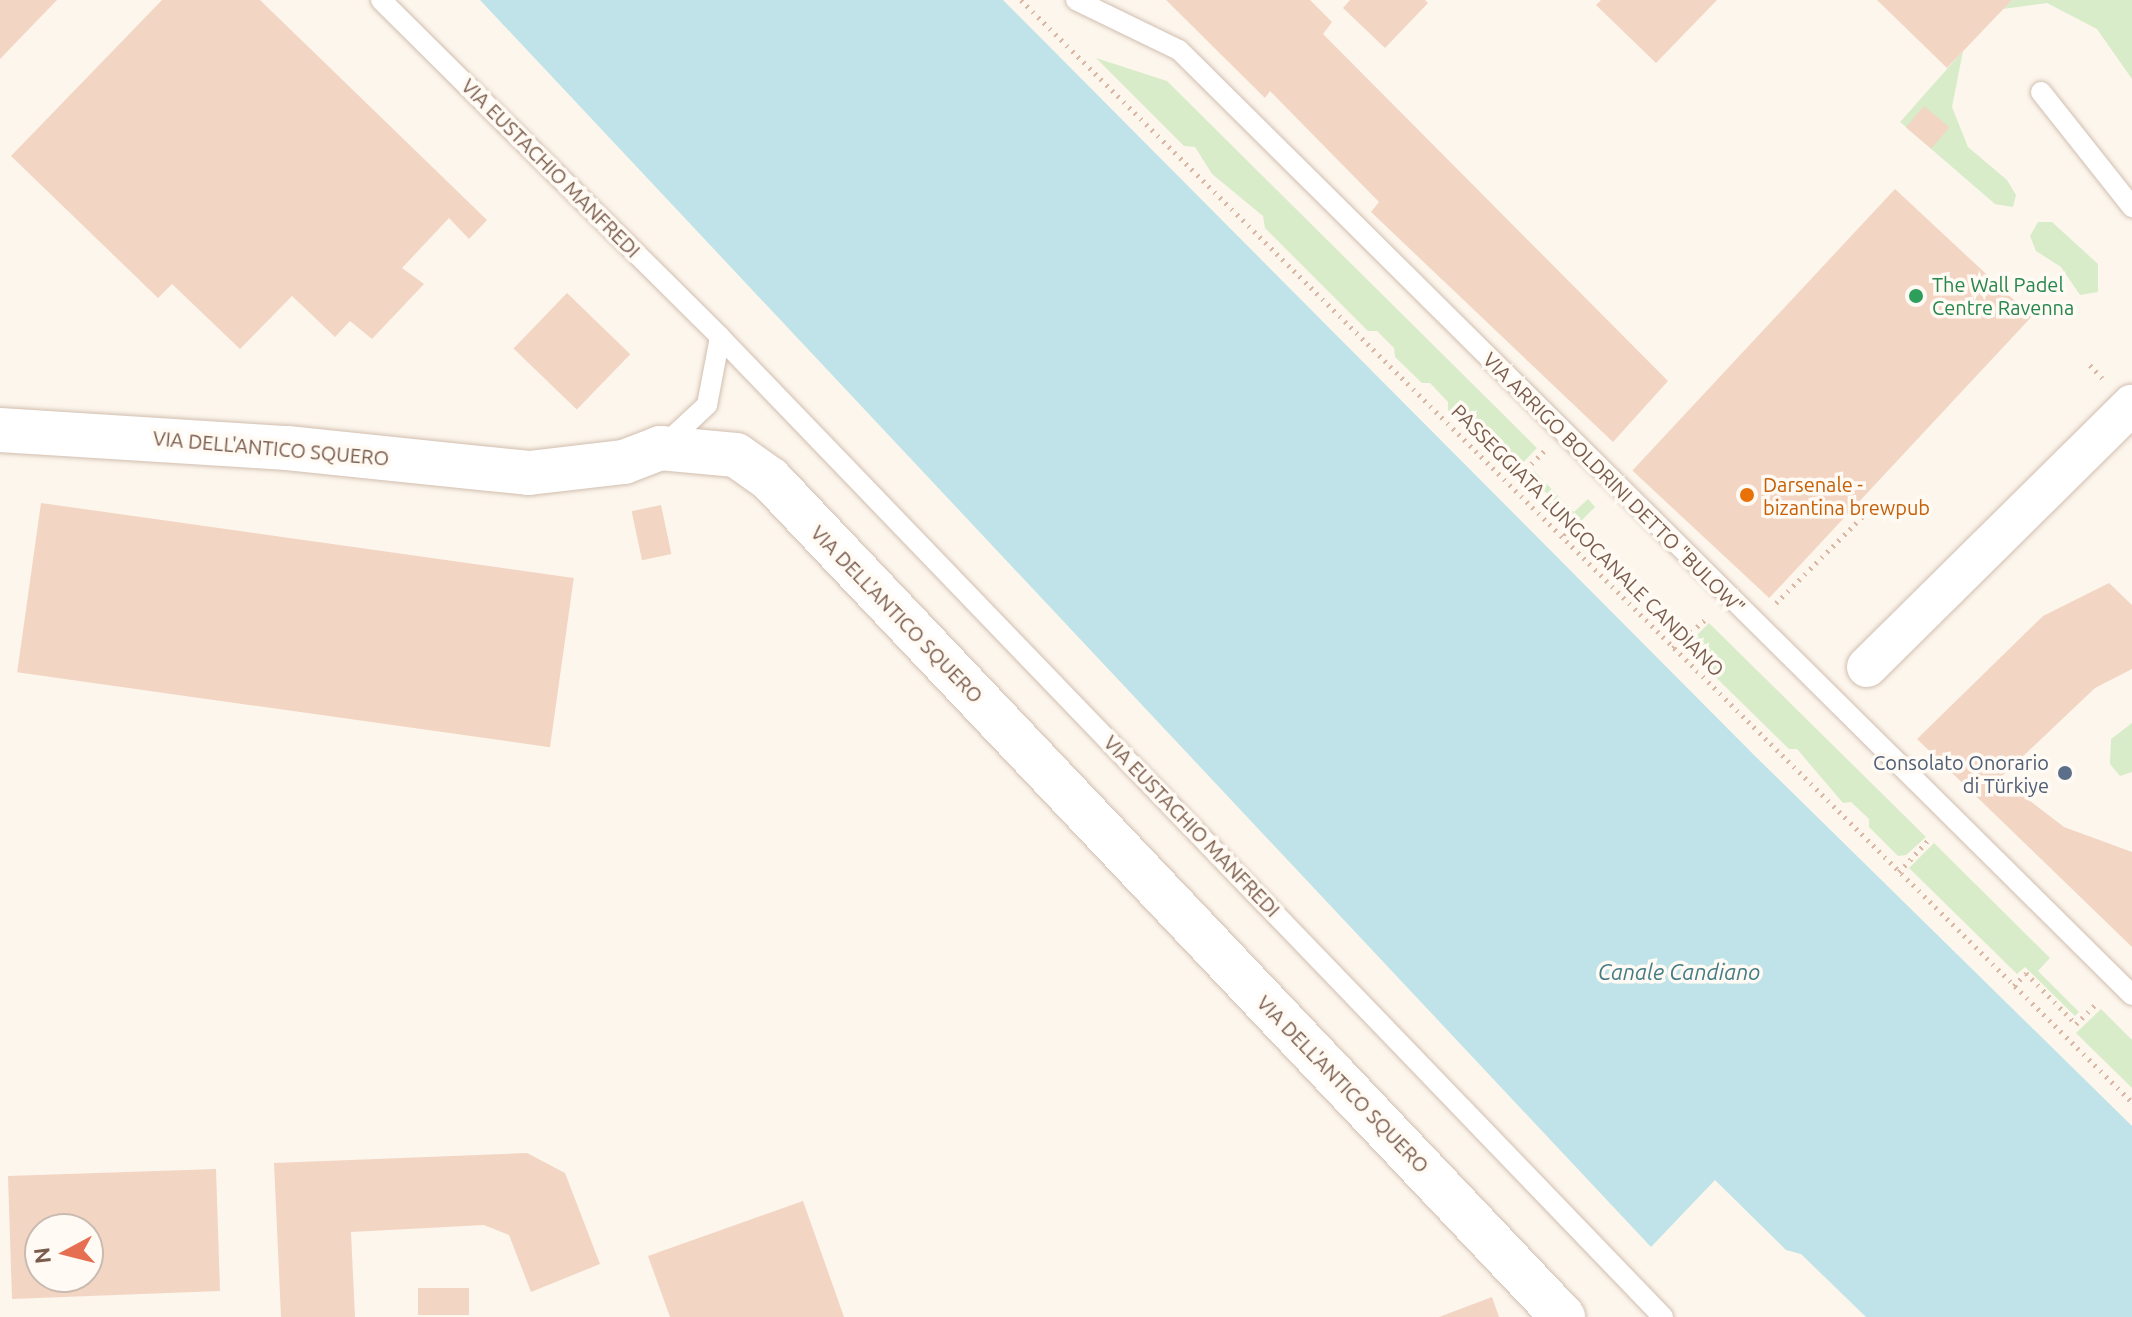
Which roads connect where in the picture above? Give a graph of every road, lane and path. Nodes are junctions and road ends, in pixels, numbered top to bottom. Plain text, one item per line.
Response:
1 (381, 0) edge
2 (1021, 0) edge
3 (1076, 0) edge
4 (2041, 92) dead end
5 (2132, 207) edge
6 (720, 337) junction
7 (2132, 405) edge
8 (0, 430) edge
9 (1562, 431) junction
10 (660, 448) junction
11 (1866, 513) dead end
12 (1560, 538) junction
13 (1755, 624) junction
14 (1698, 626) dead end
15 (1673, 648) junction
16 (1867, 667) dead end
17 (1922, 846) dead end
18 (1899, 872) junction
19 (2014, 986) junction
20 (2132, 995) edge
21 (2076, 1024) dead end
22 (2132, 1102) edge
23 (1563, 1317) edge
24 (1663, 1317) edge

1 - 6 lane, VIA EUSTACHIO MANFREDI
2 - 12 path, PASSEGGIATA LUNGOCANALE CANDIANO
3 - 9 lane, VIA ARRIGO BOLDRINI DETTO "BULOW"
4 - 5 lane
6 - 10 lane
6 - 24 lane, VIA EUSTACHIO MANFREDI
7 - 16 street
8 - 10 street, VIA DELL'ANTICO SQUERO
9 - 12 path
9 - 13 lane, VIA ARRIGO BOLDRINI DETTO "BULOW"
10 - 23 street, VIA DELL'ANTICO SQUERO
11 - 13 path
12 - 15 path, PASSEGGIATA LUNGOCANALE CANDIANO
13 - 20 lane, VIA ARRIGO BOLDRINI DETTO "BULOW"
14 - 15 path
15 - 18 path, PASSEGGIATA LUNGOCANALE CANDIANO
17 - 18 path
18 - 19 path, PASSEGGIATA LUNGOCANALE CANDIANO
19 - 21 path
19 - 22 path, PASSEGGIATA LUNGOCANALE CANDIANO

